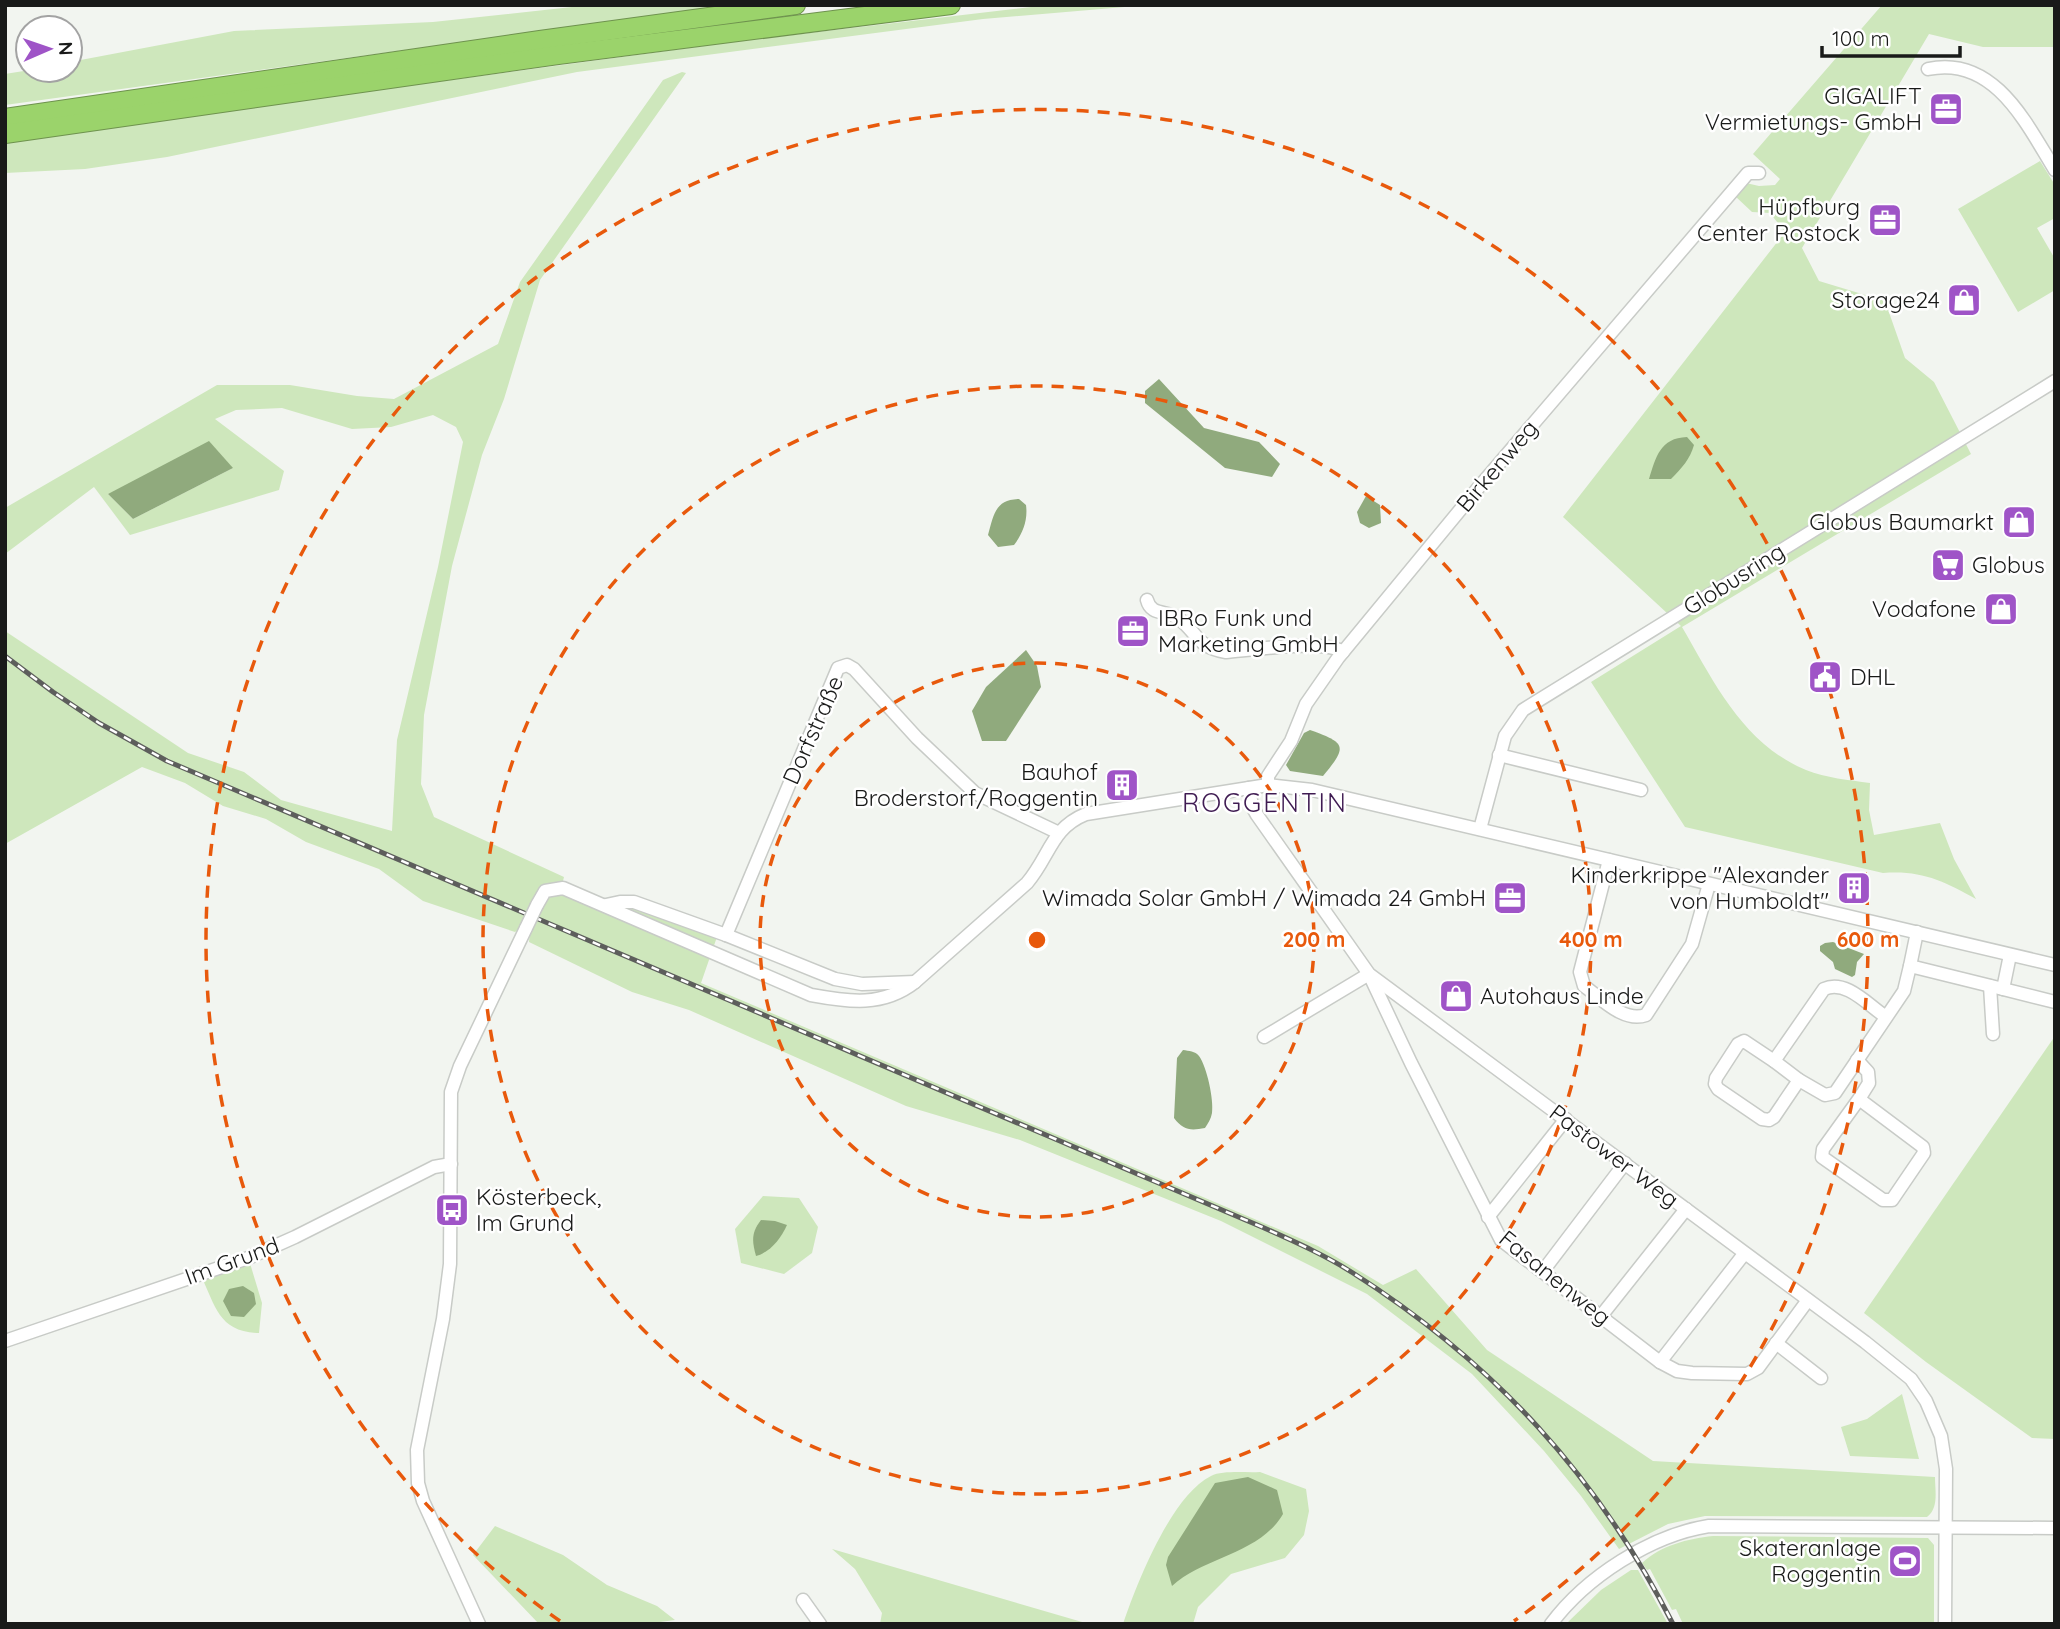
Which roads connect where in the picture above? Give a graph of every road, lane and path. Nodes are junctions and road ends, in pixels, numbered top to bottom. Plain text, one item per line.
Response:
1 (796, 5) edge
2 (951, 5) edge
3 (1928, 69) dead end
4 (5, 118) edge
5 (5, 134) edge
6 (2055, 170) edge
7 (1759, 173) dead end
8 (2055, 381) edge
9 (1147, 600) dead end
10 (1343, 652) junction
11 (1499, 755) junction
12 (1582, 764) dead end
13 (1570, 773) junction
14 (1268, 785) junction
15 (1249, 788) junction
16 (1641, 790) dead end
17 (1480, 829) junction
18 (1059, 833) junction
19 (1609, 860) junction
20 (1709, 884) junction
21 (606, 905) junction
22 (1917, 932) junction
23 (726, 935) junction
24 (2010, 954) junction
25 (2055, 965) edge
26 (1910, 966) junction
27 (1370, 974) junction
28 (915, 982) junction
29 (1997, 988) junction
30 (2055, 1002) edge
31 (1886, 1017) junction
32 (1993, 1034) dead end
33 (1264, 1037) dead end
34 (1857, 1060) junction
35 (1774, 1061) junction
36 (1799, 1080) junction
37 (1858, 1099) junction
38 (1566, 1119) junction
39 (1625, 1163) junction
40 (451, 1164) junction
41 (1686, 1209) junction
42 (1488, 1217) junction
43 (1744, 1254) junction
44 (1543, 1271) junction
45 (1808, 1300) junction
46 (1601, 1316) junction
47 (5, 1340) edge
48 (1776, 1343) junction
49 (1660, 1362) junction
50 (1821, 1378) dead end
51 (1945, 1528) junction
52 (2055, 1528) edge
53 (803, 1600) dead end
54 (479, 1624) edge
55 (820, 1624) edge
56 (1551, 1624) edge
57 (1945, 1624) edge

1 - 4 highway
2 - 5 highway
3 - 6 street
7 - 10 street, Birkenweg
8 - 11 street, Globusring
9 - 10 street
10 - 14 street, Birkenweg
11 - 13 street
11 - 17 street, Globusring
12 - 13 street
13 - 16 street
14 - 15 street
14 - 17 street
15 - 18 street
15 - 27 street, Pastower Weg
17 - 19 street
18 - 23 street, Dorfstraße
18 - 28 street
19 - 20 street
19 - 20 street
20 - 22 street
21 - 23 street
21 - 28 street
21 - 40 street, bridge
22 - 24 street
22 - 26 street
23 - 28 street
24 - 25 street
24 - 29 street
26 - 29 street
26 - 31 street
27 - 33 street
27 - 38 street, Pastower Weg
27 - 42 street, Fasanenweg
29 - 30 street
29 - 32 street
31 - 34 street
31 - 35 street
34 - 36 street
34 - 37 street
35 - 36 street
35 - 36 street
37 - 37 street
38 - 39 street, Pastower Weg
38 - 42 street
39 - 41 street, Pastower Weg
39 - 44 street
40 - 47 street, Im Grund
40 - 54 street
41 - 43 street, Pastower Weg
41 - 46 street
42 - 44 street, Fasanenweg
43 - 45 street, Pastower Weg
43 - 49 street
44 - 46 street, Fasanenweg
45 - 48 street, Fasanenweg
45 - 51 street, Pastower Weg
46 - 49 street, Fasanenweg
48 - 49 street, Fasanenweg
48 - 50 street
51 - 52 street
51 - 56 street
51 - 57 street, Pastower Weg
53 - 55 street

